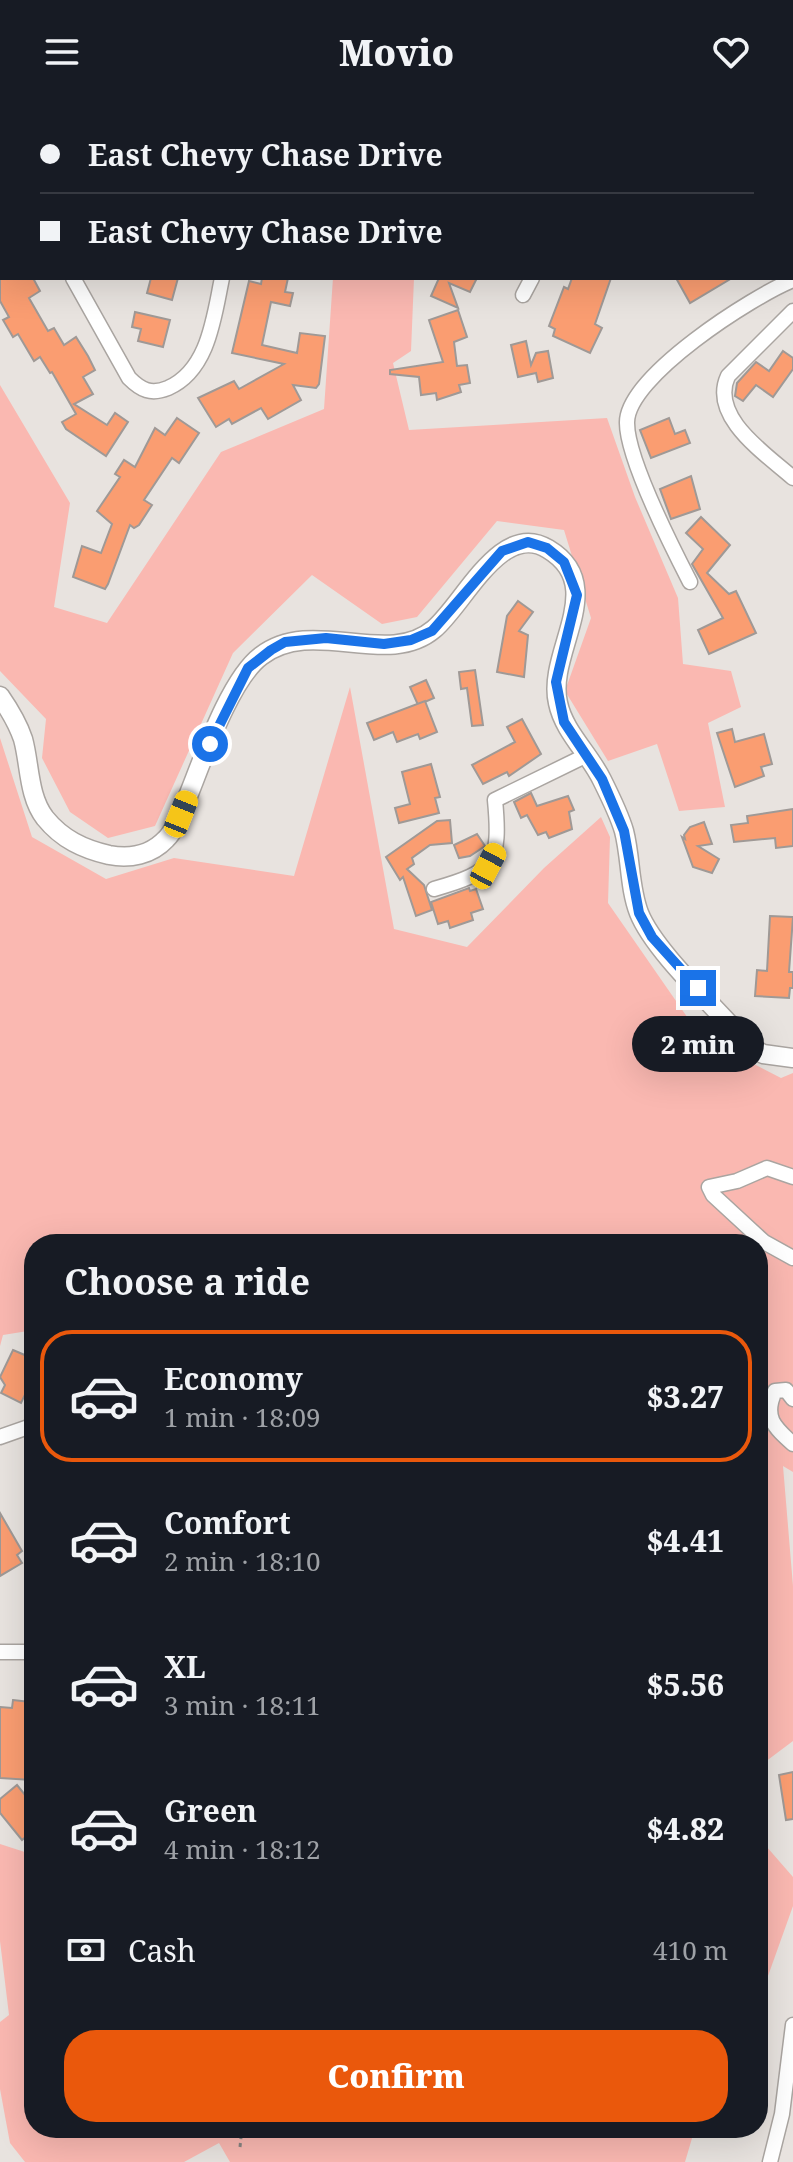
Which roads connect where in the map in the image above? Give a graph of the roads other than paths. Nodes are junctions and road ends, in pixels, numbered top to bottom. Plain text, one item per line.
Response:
1 (74, 280) edge
2 (222, 280) edge
3 (531, 280) edge
4 (793, 281) edge
5 (523, 295) dead end
6 (793, 311) edge
7 (793, 478) edge
8 (690, 582) dead end
9 (0, 696) edge
10 (587, 755) junction
11 (434, 889) dead end
12 (793, 1058) edge
13 (793, 1177) edge
14 (755, 1234) edge
15 (768, 1244) edge
16 (793, 1258) edge
17 (793, 1399) edge
18 (24, 1429) edge
19 (0, 1437) edge
20 (793, 1444) edge
21 (0, 1652) edge
22 (24, 1652) edge
23 (793, 2025) edge
24 (770, 2162) edge

1 - 2 street
3 - 5 street
4 - 8 street
6 - 7 street
9 - 10 main road
10 - 11 street
10 - 12 main road
13 - 14 street
15 - 16 street
17 - 20 street
18 - 19 street
21 - 22 street
23 - 24 street

